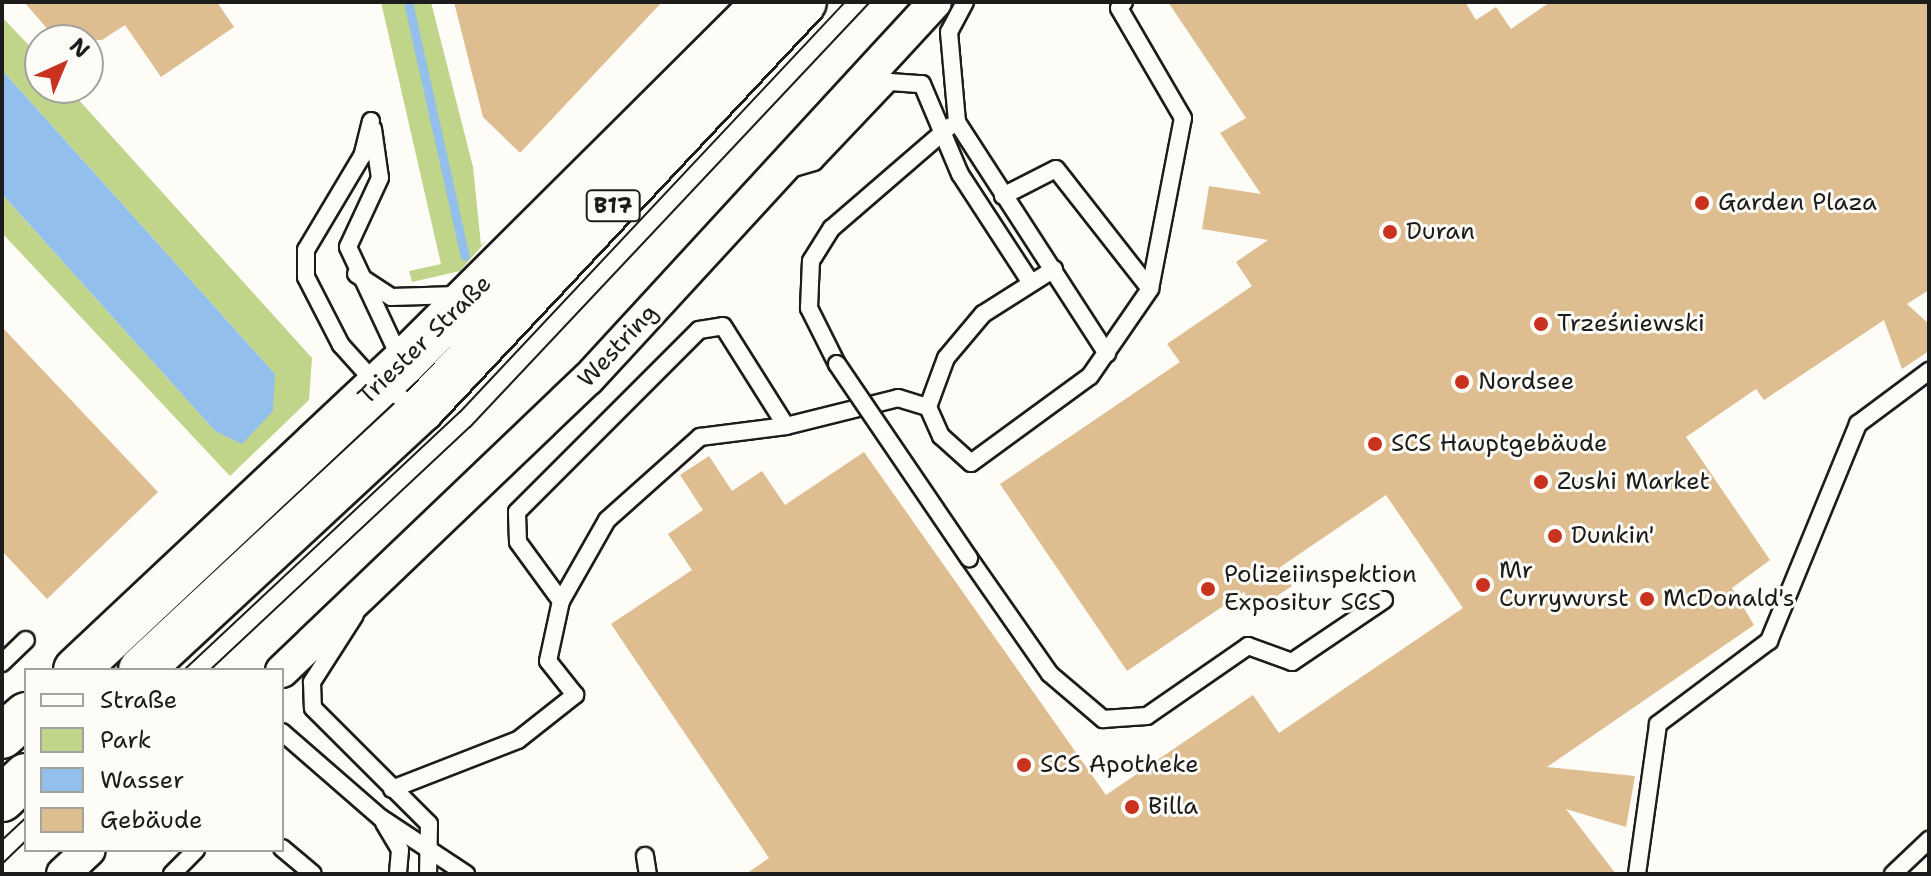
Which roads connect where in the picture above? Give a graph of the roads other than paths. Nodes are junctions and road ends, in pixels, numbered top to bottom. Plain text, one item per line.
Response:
1 (766, 2) edge
2 (804, 2) edge
3 (935, 2) edge
4 (965, 2) edge
5 (1124, 2) edge
6 (950, 126) junction
7 (777, 173) junction
8 (1003, 196) junction
9 (1054, 269) junction
10 (354, 272) junction
11 (1031, 283) junction
12 (1150, 289) junction
13 (475, 292) junction
14 (1107, 354) junction
15 (1929, 371) edge
16 (390, 374) junction
17 (928, 407) junction
18 (422, 409) junction
19 (786, 426) junction
20 (364, 596) junction
21 (1384, 600) dead end
22 (561, 601) junction
23 (26, 640) dead end
24 (2, 663) edge
25 (78, 668) edge
26 (143, 668) edge
27 (284, 669) edge
28 (24, 717) edge
29 (284, 734) edge
30 (2, 736) edge
31 (24, 778) edge
32 (392, 789) junction
33 (2, 799) edge
34 (381, 818) junction
35 (1929, 840) edge
36 (284, 850) edge
37 (432, 851) junction
38 (87, 852) edge
39 (194, 852) edge
40 (645, 856) dead end
41 (63, 874) edge
42 (172, 874) edge
43 (313, 874) edge
44 (398, 874) edge
45 (428, 874) edge
46 (466, 874) edge
47 (648, 874) edge
48 (1637, 874) edge
49 (1893, 874) edge

1 - 13 main road, Triester Straße / B17
2 - 18 main road, Triester Straße / B17
3 - 7 street, Westring
4 - 6 lane
5 - 12 lane
6 - 7 lane
6 - 8 lane
6 - 11 lane
6 - 21 lane, bridge
7 - 20 street, Westring
8 - 9 lane
8 - 12 lane
9 - 11 lane
9 - 14 lane
10 - 13 lane
10 - 16 lane
10 - 16 lane
11 - 17 lane
12 - 14 lane
13 - 16 main road, Triester Straße / B17
14 - 17 lane
15 - 48 lane
16 - 18 lane
16 - 18 lane
16 - 25 main road, Triester Straße / B17
17 - 19 lane
18 - 26 main road, Triester Straße / B17
19 - 22 lane
19 - 22 lane
20 - 27 street, Westring
20 - 32 lane
22 - 32 lane
23 - 24 lane
28 - 30 main road
29 - 34 lane
31 - 33 main road
32 - 37 lane
34 - 37 lane
34 - 44 lane
35 - 49 lane
36 - 43 lane
37 - 45 lane
37 - 46 lane
38 - 41 street
39 - 42 lane
40 - 47 lane

